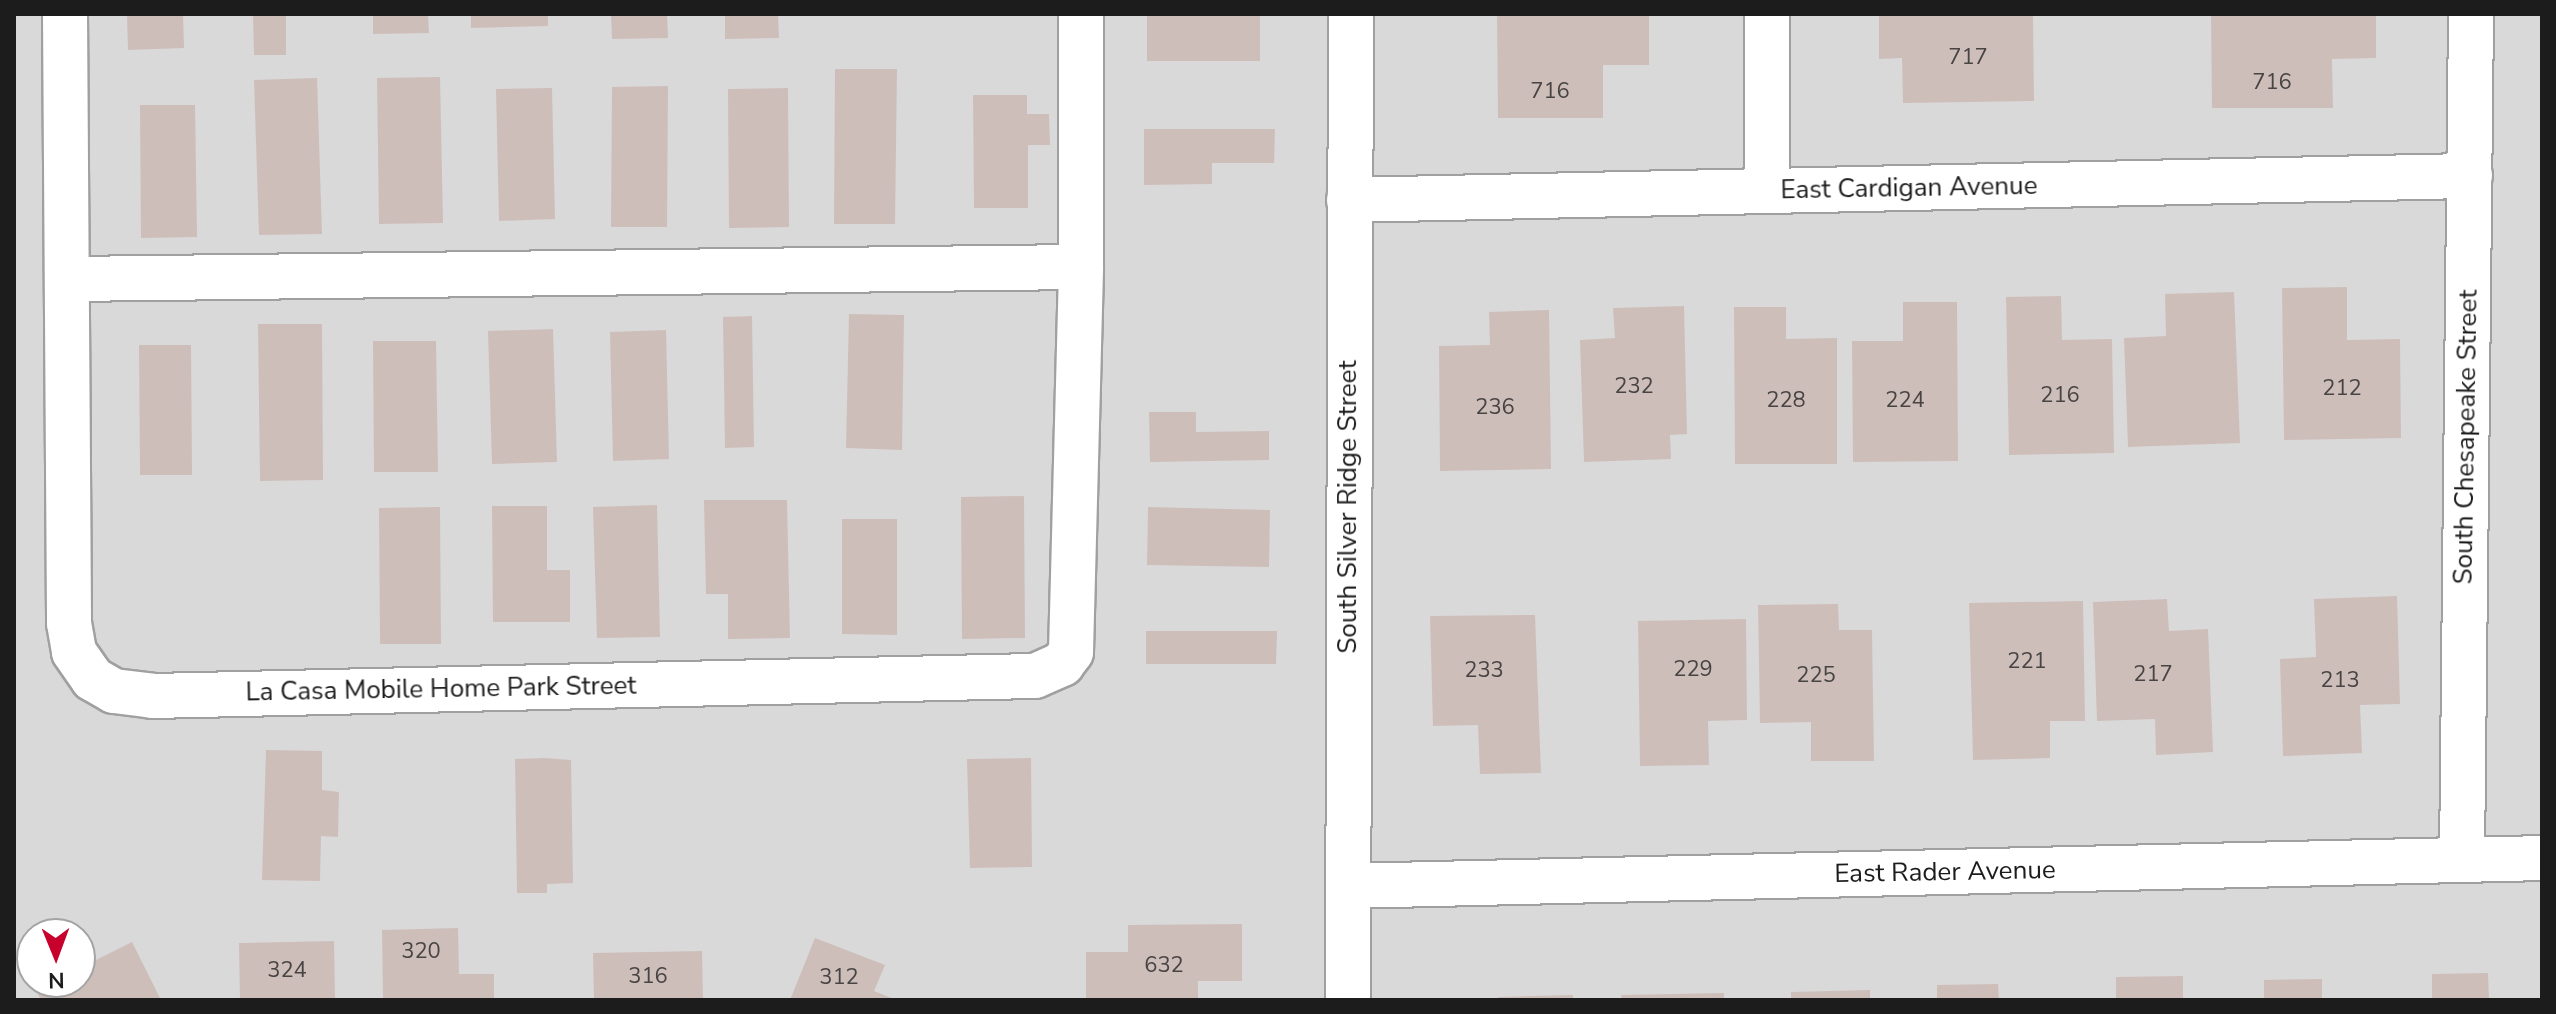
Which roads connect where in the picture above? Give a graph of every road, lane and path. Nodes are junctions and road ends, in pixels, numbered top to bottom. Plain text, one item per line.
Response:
1 (65, 14) edge
2 (1081, 14) edge
3 (1351, 14) edge
4 (1767, 14) edge
5 (2471, 14) edge
6 (2470, 176) junction
7 (1767, 191) junction
8 (1349, 200) junction
9 (1081, 267) junction
10 (69, 279) junction
11 (2542, 858) edge
12 (2462, 859) junction
13 (1348, 886) junction
14 (1348, 1000) edge

1 - 10 street, La Casa Mobile Home Park Street
2 - 9 street
3 - 8 street, South Silver Ridge Street
4 - 7 street
5 - 6 street, South Chesapeake Street
6 - 7 street, East Cardigan Avenue
6 - 12 street, South Chesapeake Street
7 - 8 street, East Cardigan Avenue
8 - 13 street, South Silver Ridge Street
9 - 10 street
9 - 10 street, La Casa Mobile Home Park Street
11 - 12 street, East Rader Avenue
12 - 13 street, East Rader Avenue
13 - 14 street, South Silver Ridge Street

